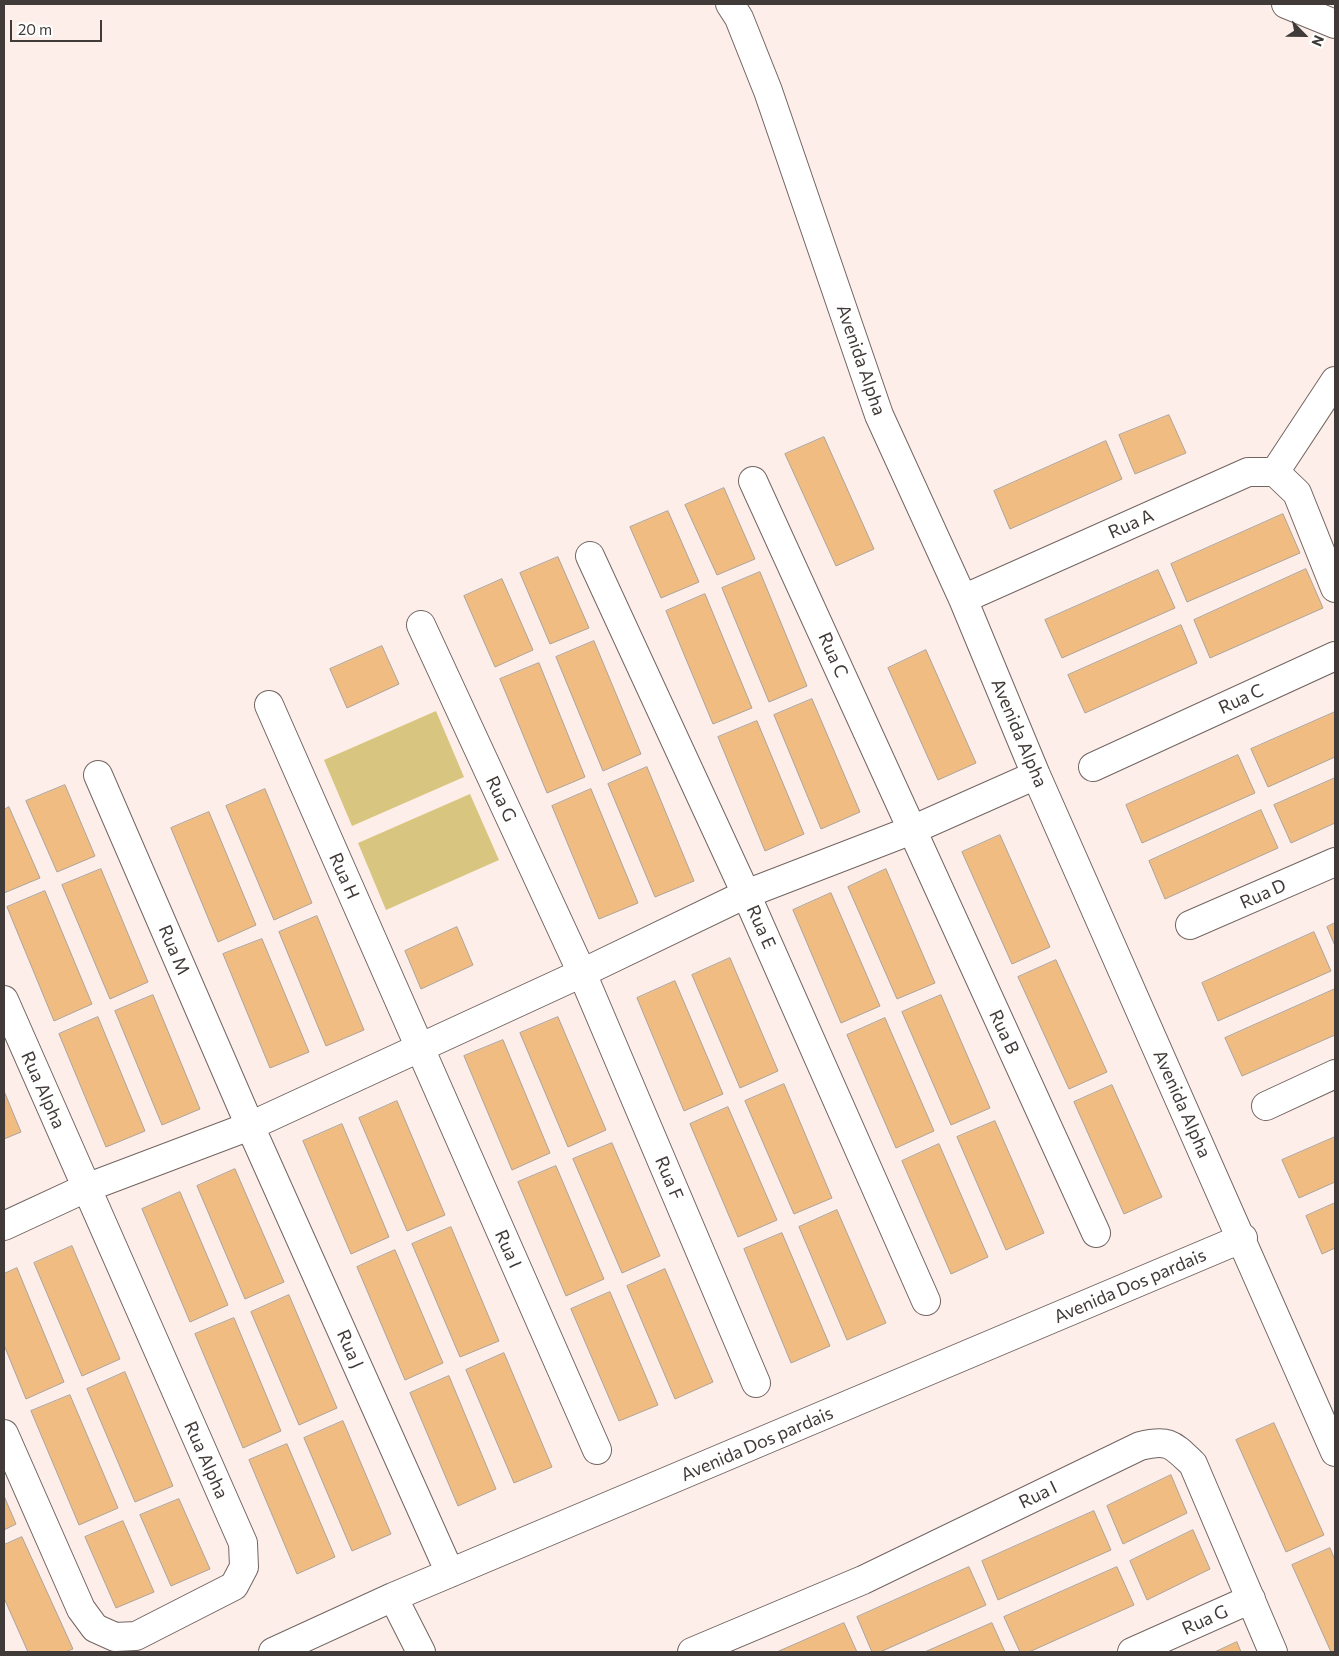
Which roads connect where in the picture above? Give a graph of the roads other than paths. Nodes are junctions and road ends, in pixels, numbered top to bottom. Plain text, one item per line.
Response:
1 (730, 4) edge
2 (1286, 4) edge
3 (1335, 24) edge
4 (1335, 381) edge
5 (1274, 472) junction
6 (754, 480) dead end
7 (590, 556) dead end
8 (1335, 588) edge
9 (963, 599) junction
10 (421, 625) dead end
11 (1335, 656) edge
12 (269, 705) dead end
13 (1093, 767) dead end
14 (98, 774) dead end
15 (1036, 775) junction
16 (912, 830) junction
17 (1335, 862) edge
18 (746, 894) junction
19 (1190, 925) dead end
20 (582, 973) junction
21 (4, 1000) edge
22 (419, 1047) junction
23 (1335, 1074) edge
24 (1266, 1106) dead end
25 (250, 1126) junction
26 (86, 1188) junction
27 (4, 1226) edge
28 (1096, 1233) dead end
29 (1242, 1238) junction
30 (926, 1301) dead end
31 (756, 1383) dead end
32 (4, 1434) edge
33 (597, 1450) dead end
34 (1335, 1452) edge
35 (450, 1573) junction
36 (393, 1597) junction
37 (1251, 1599) junction
38 (273, 1652) edge
39 (421, 1652) edge
40 (692, 1652) edge
41 (1132, 1652) edge
42 (1273, 1652) edge

1 - 9 street, Avenida Alpha
2 - 3 street
4 - 5 street
5 - 8 street
5 - 9 street, Rua A
6 - 16 street, Rua C
7 - 18 street, Rua E
9 - 15 street, Avenida Alpha
10 - 20 street, Rua G
11 - 13 street, Rua C
12 - 22 street, Rua H
14 - 25 street, Rua M
15 - 16 street
15 - 29 street, Avenida Alpha
16 - 18 street
16 - 28 street, Rua B
17 - 19 street, Rua D
18 - 20 street
18 - 30 street, Rua E
20 - 22 street
20 - 31 street, Rua F
21 - 26 street, Rua Alpha
22 - 25 street
22 - 33 street, Rua I
23 - 24 street
25 - 26 street
25 - 35 street, Rua J
26 - 27 street
26 - 32 street, Rua Alpha
29 - 34 street, Avenida Alpha
29 - 35 street, Avenida Dos pardais
35 - 36 street, Avenida Dos pardais
36 - 38 street, Avenida Dos pardais
36 - 39 street
37 - 40 street, Rua I
37 - 41 street, Rua G
37 - 42 street, Rua I

